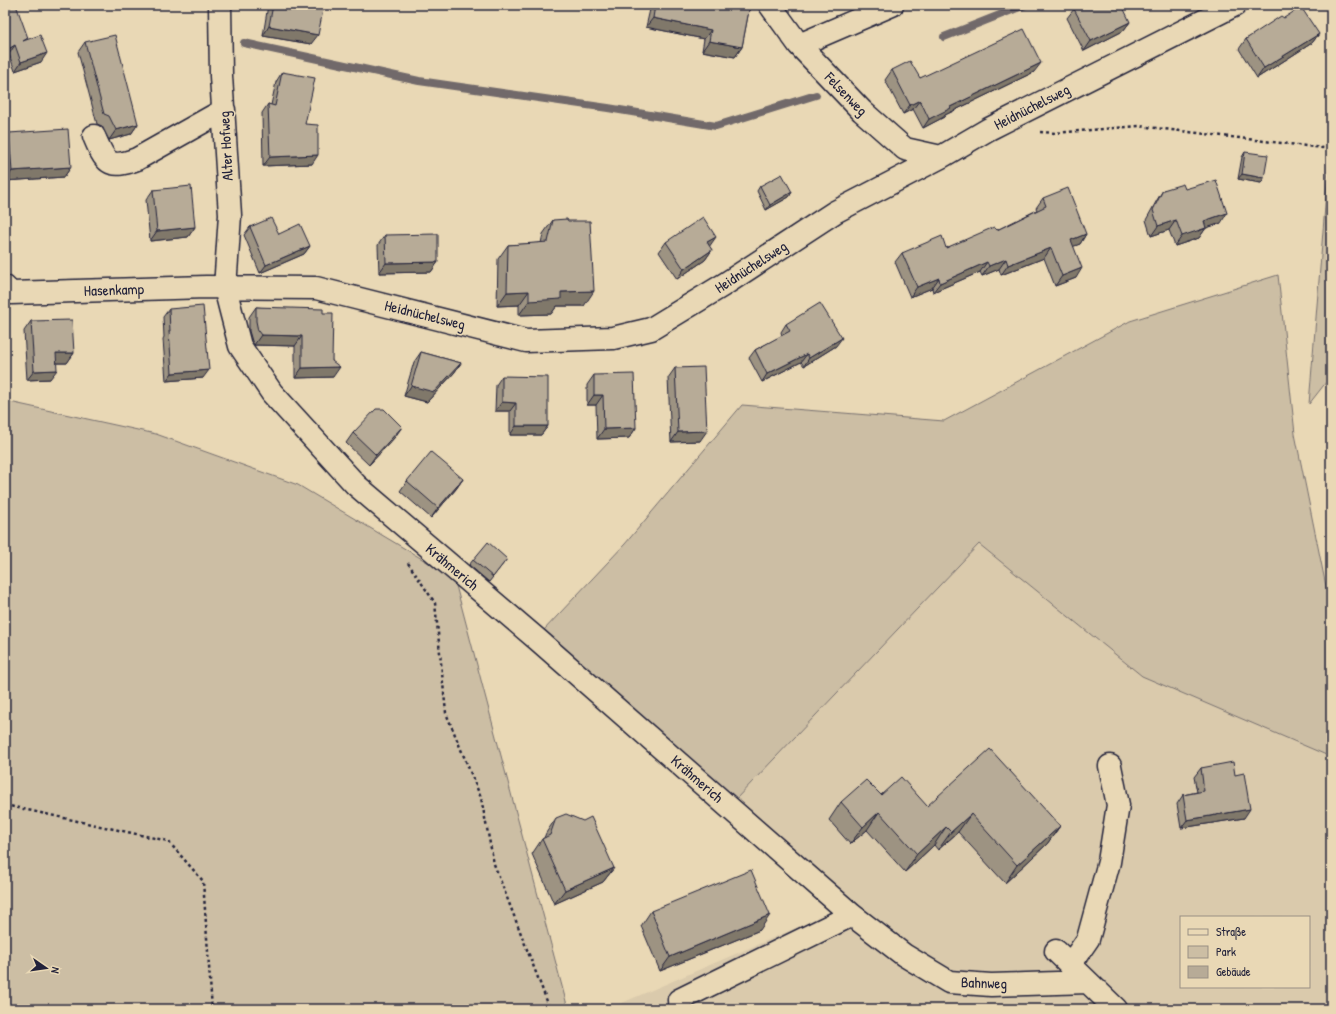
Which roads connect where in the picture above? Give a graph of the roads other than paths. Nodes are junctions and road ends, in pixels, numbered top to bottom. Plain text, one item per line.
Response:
1 (220, 5) edge
2 (770, 5) edge
3 (892, 5) edge
4 (1235, 5) edge
5 (799, 45) junction
6 (224, 110) junction
7 (94, 136) dead end
8 (941, 157) junction
9 (5, 287) edge
10 (225, 288) junction
11 (1110, 766) dead end
12 (730, 808) joint
13 (852, 915) junction
14 (1088, 982) junction
15 (680, 1009) edge
16 (1116, 1009) edge

1 - 6 street, Alter Hofweg
2 - 5 street, Felsenweg
3 - 5 street
4 - 8 street, Heidnüchelsweg
5 - 8 street, Felsenweg
6 - 7 street
6 - 10 street, Alter Hofweg
8 - 10 street, Heidnüchelsweg
9 - 10 street, Hasenkamp
10 - 12 street, Krähmerich
11 - 14 street
12 - 13 street, Bahnweg
13 - 14 street, Bahnweg
13 - 15 street
14 - 16 street

